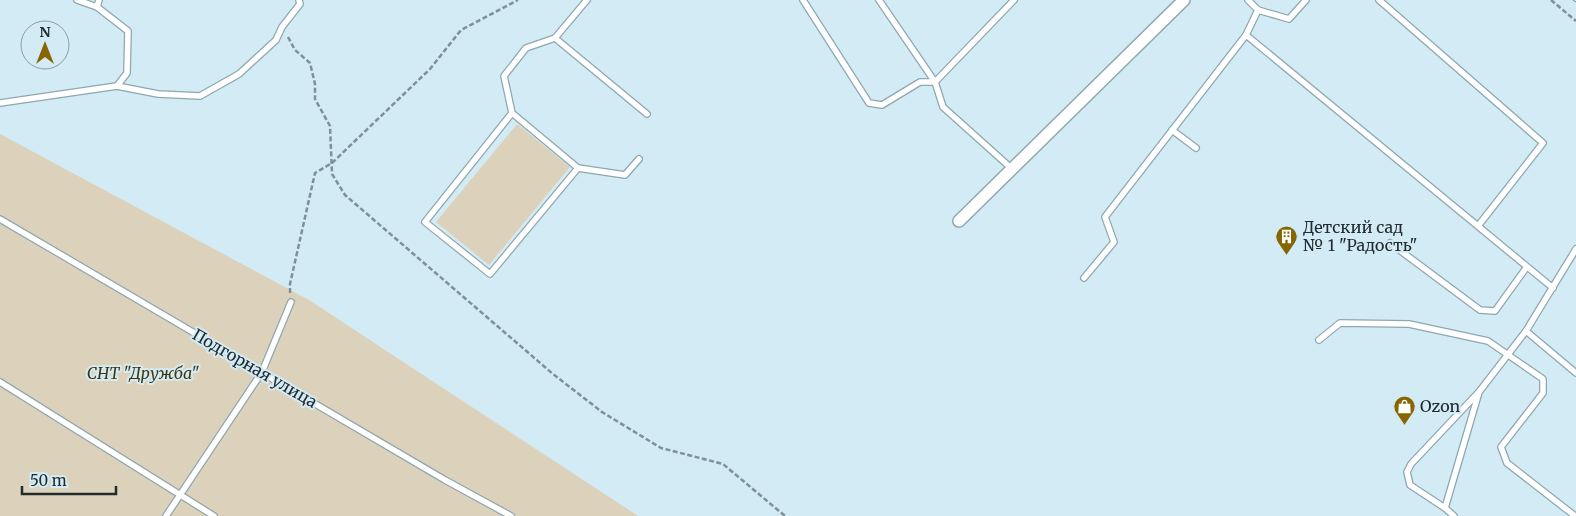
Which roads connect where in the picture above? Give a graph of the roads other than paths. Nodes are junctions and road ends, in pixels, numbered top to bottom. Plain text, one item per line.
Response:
1 (77, 0) edge
2 (99, 0) edge
3 (299, 0) edge
4 (587, 0) edge
5 (803, 0) edge
6 (879, 0) edge
7 (1014, 0) edge
8 (1184, 0) edge
9 (1248, 0) edge
10 (1306, 0) edge
11 (1379, 0) edge
12 (97, 7) junction
13 (1258, 10) junction
14 (1246, 35) junction
15 (555, 38) junction
16 (935, 82) junction
17 (117, 86) junction
18 (0, 103) edge
19 (512, 113) junction
20 (647, 114) dead end
21 (1172, 130) junction
22 (1196, 148) dead end
23 (639, 159) dead end
24 (578, 168) junction
25 (1011, 168) junction
26 (0, 219) edge
27 (959, 222) dead end
28 (1478, 226) junction
29 (1390, 244) dead end
30 (1576, 249) edge
31 (1526, 268) junction
32 (1084, 278) dead end
33 (1553, 288) junction
34 (291, 302) road end
35 (1526, 331) junction
36 (1319, 340) dead end
37 (1510, 354) junction
38 (262, 372) junction
39 (1576, 372) edge
40 (0, 382) edge
41 (1480, 392) junction
42 (179, 495) junction
43 (1445, 508) junction
44 (166, 516) edge
45 (214, 516) edge
46 (511, 516) edge
47 (1454, 516) edge
48 (1575, 516) edge

1 - 12 lane
2 - 12 lane
3 - 17 lane
4 - 15 lane
5 - 16 lane
6 - 16 lane
7 - 16 lane
8 - 25 street
9 - 13 lane
10 - 13 lane
11 - 28 lane
12 - 17 lane
13 - 14 lane
14 - 21 lane
14 - 28 lane
15 - 19 lane
15 - 20 lane
16 - 25 lane
17 - 18 lane
19 - 24 lane
19 - 24 lane
21 - 22 lane
21 - 32 lane
23 - 24 lane
25 - 27 street
26 - 38 lane, Подгорная улица
28 - 31 lane
29 - 31 lane
30 - 33 lane
31 - 33 lane
33 - 35 lane
34 - 38 lane
35 - 37 lane
35 - 39 lane
36 - 37 lane
37 - 41 lane
37 - 48 lane
38 - 42 lane
38 - 46 lane, Подгорная улица
40 - 42 lane
41 - 43 lane
41 - 43 lane
42 - 44 lane
42 - 45 lane
43 - 47 lane

